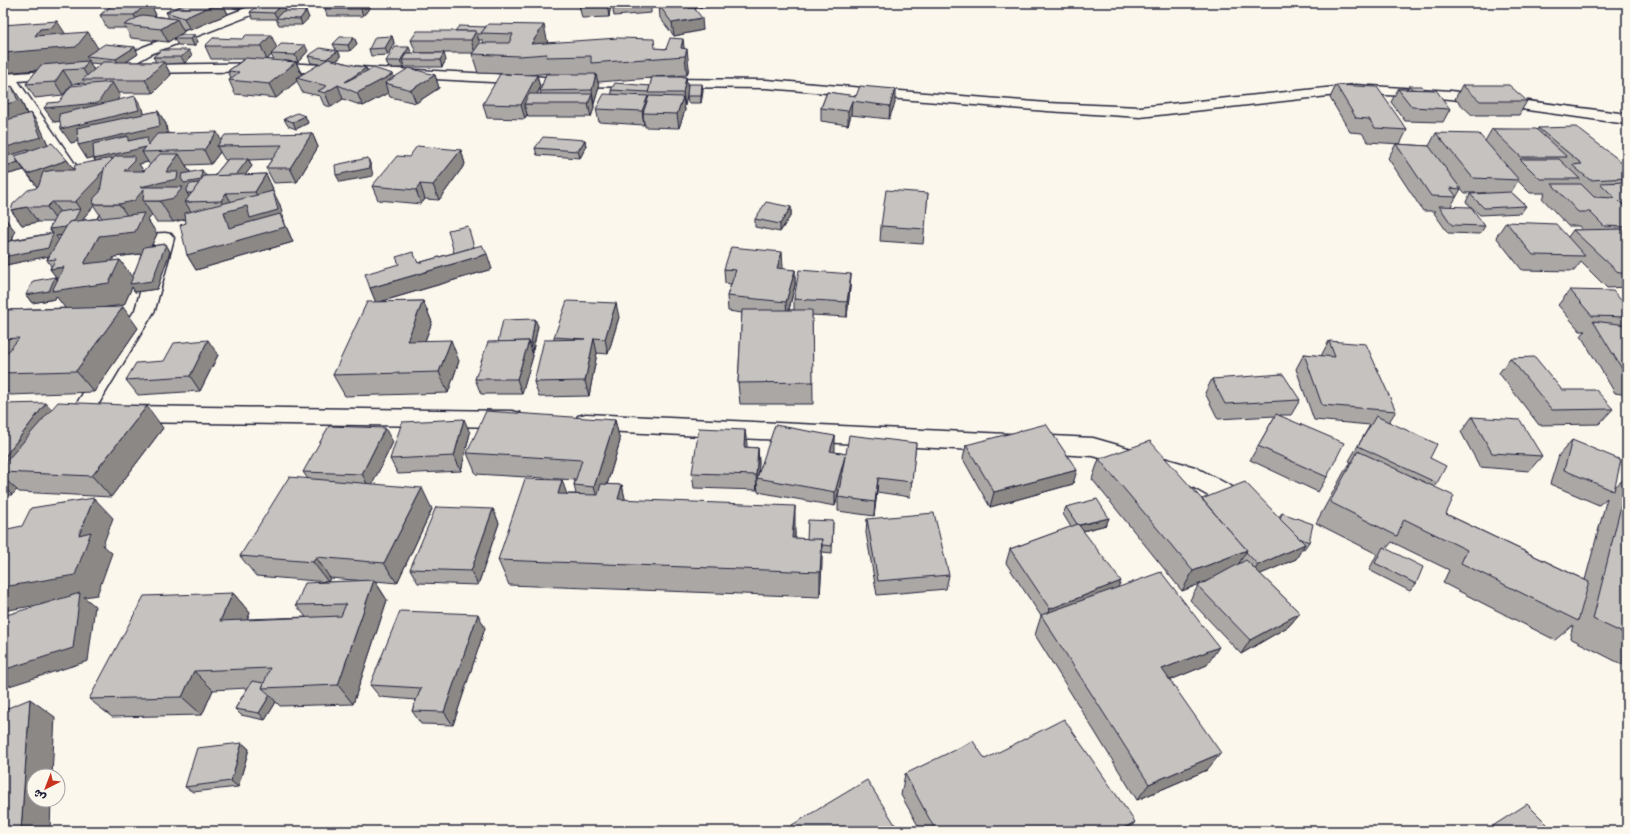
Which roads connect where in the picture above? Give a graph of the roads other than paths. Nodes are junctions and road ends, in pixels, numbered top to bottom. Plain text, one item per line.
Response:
1 (271, 3) edge
2 (76, 73) edge
3 (6, 78) edge
4 (1627, 119) edge
5 (58, 414) edge
6 (81, 414) junction
7 (529, 420) edge
8 (569, 421) edge
9 (1265, 516) edge

1 - 4 street
2 - 3 street
3 - 6 street
5 - 6 street
6 - 7 street
8 - 9 street

